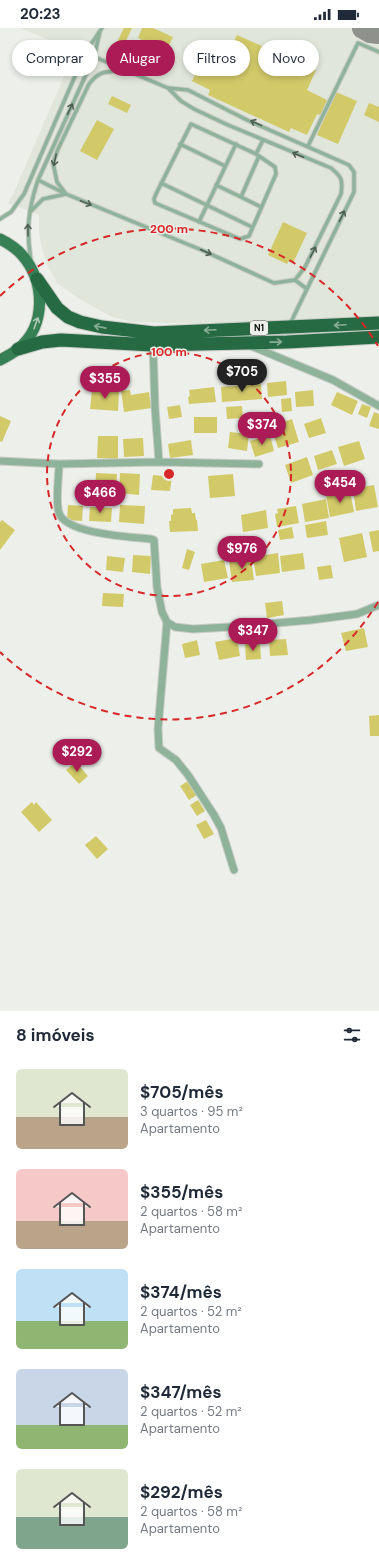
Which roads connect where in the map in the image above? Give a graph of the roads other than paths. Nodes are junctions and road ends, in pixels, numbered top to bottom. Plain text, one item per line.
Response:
1 (101, 29) edge
2 (94, 40) edge
3 (98, 41) edge
4 (379, 52) edge
5 (106, 72) edge
6 (76, 76) edge
7 (85, 76) edge
8 (139, 76) edge
9 (168, 88) junction
10 (263, 140) junction
11 (180, 144) junction
12 (236, 144) junction
13 (308, 146) junction
14 (257, 155) junction
15 (225, 166) junction
16 (38, 180) junction
17 (161, 183) junction
18 (216, 185) junction
19 (66, 194) junction
20 (240, 197) junction
21 (207, 206) junction
22 (261, 207) junction
23 (30, 213) junction
24 (0, 219) edge
25 (199, 222) junction
26 (252, 227) junction
27 (0, 239) edge
28 (35, 274) junction
29 (295, 280) junction
30 (307, 289) junction
31 (379, 323) edge
32 (289, 327) junction
33 (379, 337) edge
34 (243, 342) junction
35 (153, 345) junction
36 (18, 349) junction
37 (0, 360) edge
38 (379, 406) edge
39 (0, 460) edge
40 (159, 462) junction
41 (59, 464) junction
42 (259, 464) dead end
43 (379, 605) edge
44 (167, 622) junction
45 (234, 870) dead end

1 - 2 lane
1 - 3 lane
4 - 13 lane
5 -> 19 lane
6 - 24 lane
16 -> 7 lane
8 - 9 lane
9 - 10 lane
13 -> 9 lane
10 - 14 lane
29 -> 10 lane
11 - 12 lane
11 - 15 lane
11 - 17 lane
12 - 14 lane
12 - 15 lane
30 -> 13 lane
14 - 20 lane
14 - 22 lane
15 - 18 lane
16 - 19 lane
16 - 23 lane
17 - 21 lane
17 - 25 lane
18 - 20 lane
18 - 21 lane
19 - 23 lane
19 -> 29 lane
20 - 22 lane
21 - 25 lane
21 - 26 lane
22 - 26 lane
28 -> 23 lane
25 - 26 lane
27 - 28 main road
32 -> 28 highway, N1
36 -> 28 main road
29 - 30 lane
30 - 32 lane
31 -> 32 highway, N1
34 -> 33 highway, N1
34 - 35 highway, N1
34 - 38 street
35 - 36 highway, N1
35 - 40 street
36 - 37 main road
39 - 41 street
40 - 41 street
40 - 42 street
41 - 44 street
43 - 44 street
44 - 45 street

